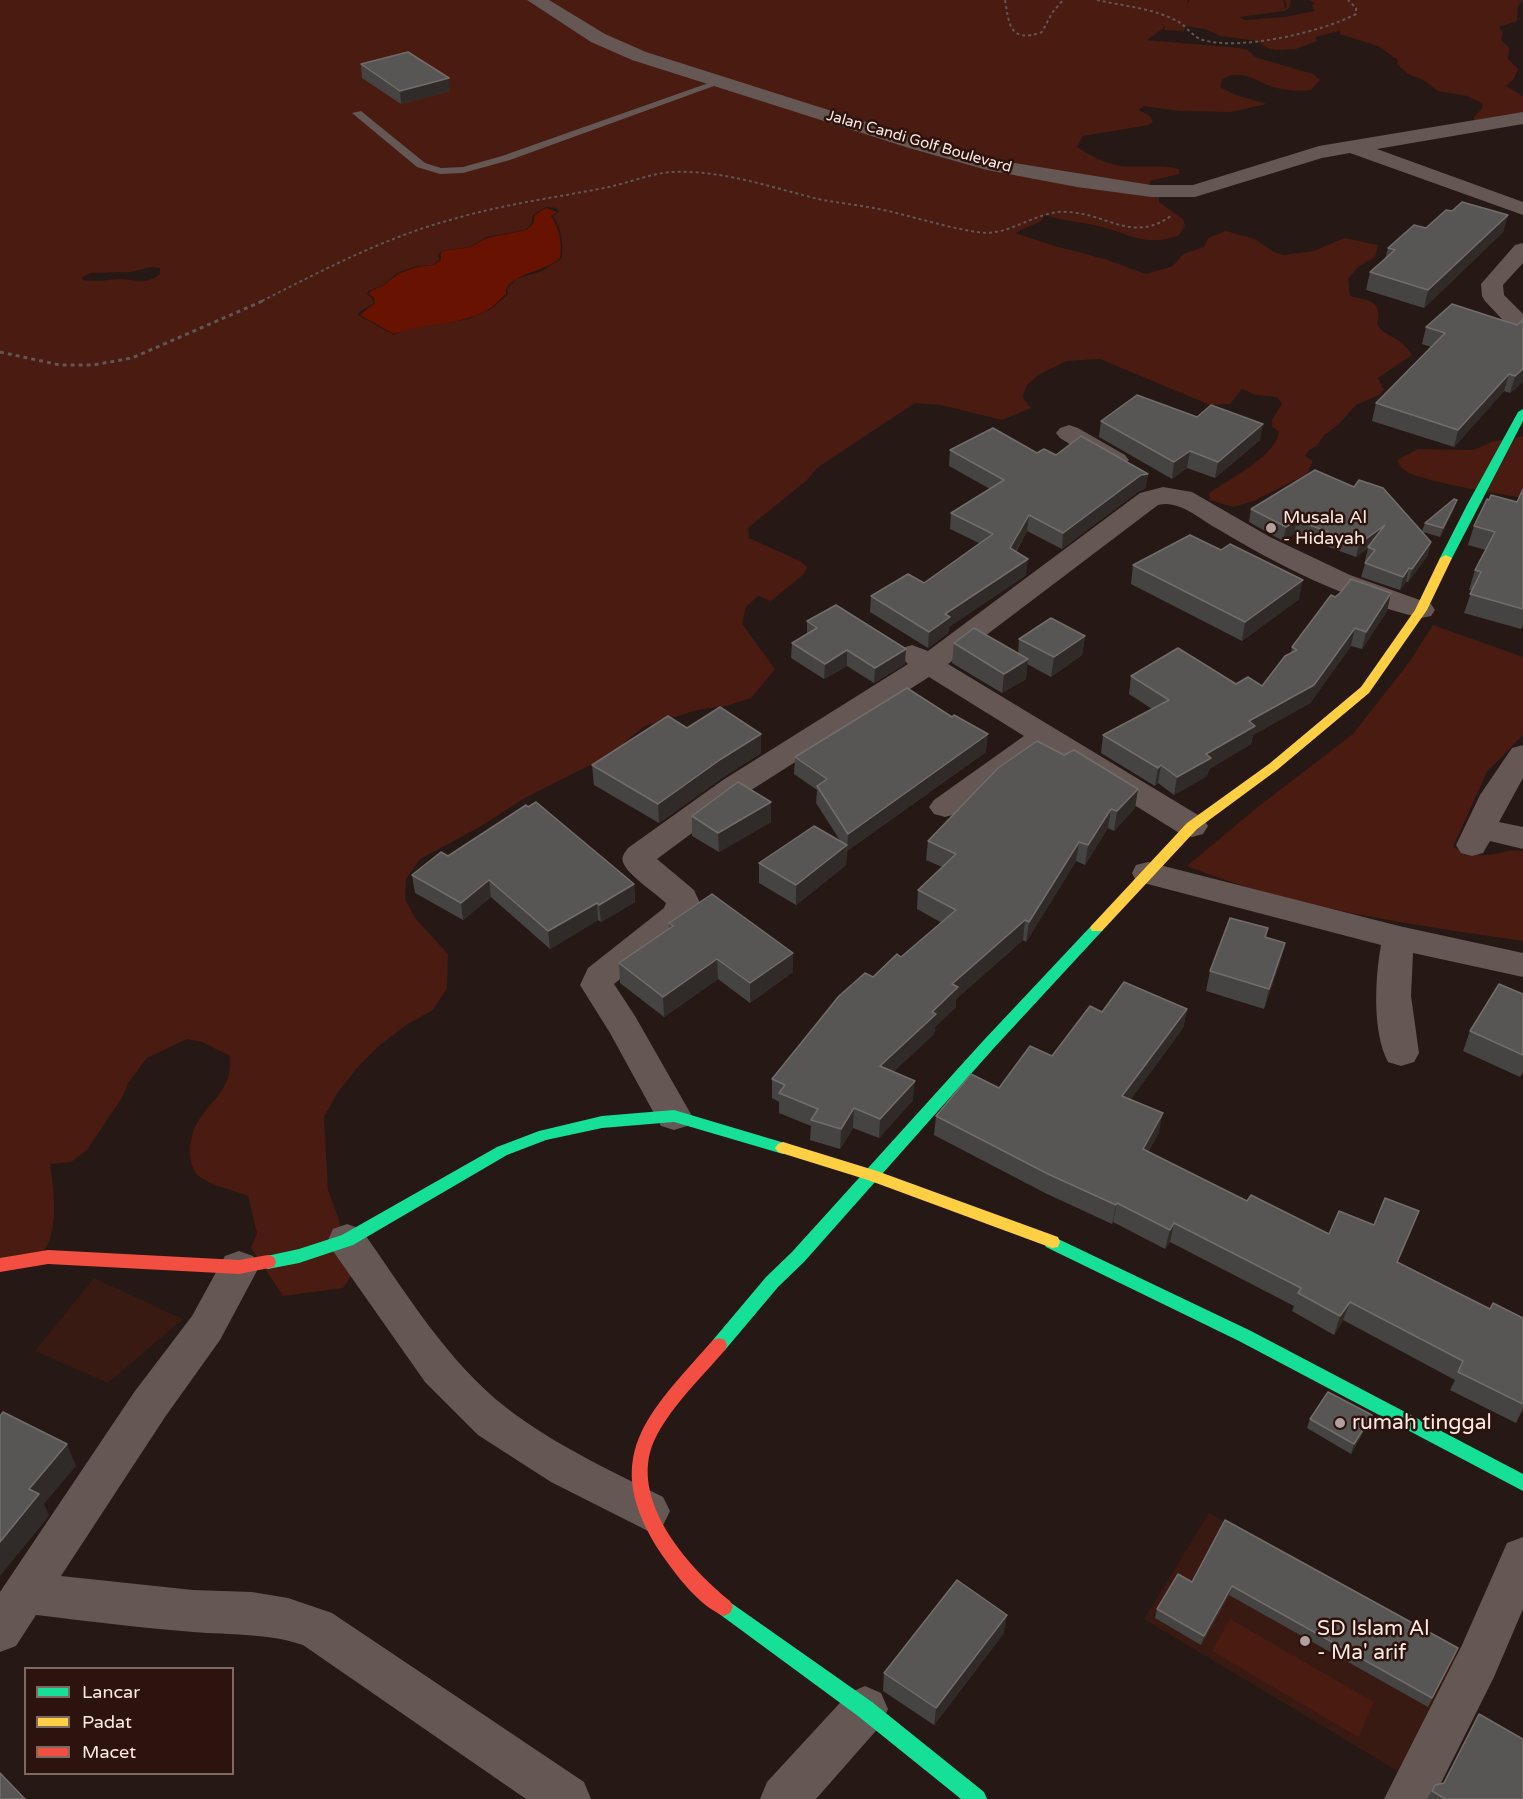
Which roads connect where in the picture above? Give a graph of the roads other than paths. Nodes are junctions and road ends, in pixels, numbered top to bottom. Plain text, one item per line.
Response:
1 (536, 0) edge
2 (720, 82) junction
3 (357, 113) dead end
4 (1523, 118) edge
5 (1349, 146) junction
6 (1523, 209) edge
7 (1523, 250) edge
8 (1523, 328) edge
9 (1523, 412) edge
10 (1069, 433) dead end
11 (1183, 498) junction
12 (1421, 610) junction
13 (888, 639) edge
14 (929, 664) junction
15 (1043, 736) junction
16 (1523, 755) edge
17 (945, 807) dead end
18 (1192, 826) junction
19 (1523, 838) edge
20 (1148, 873) junction
21 (1399, 938) junction
22 (1523, 965) edge
23 (1401, 1053) dead end
24 (674, 1116) junction
25 (872, 1175) junction
26 (347, 1240) junction
27 (0, 1265) edge
28 (239, 1268) junction
29 (1523, 1483) edge
30 (648, 1511) junction
31 (1523, 1557) edge
32 (26, 1593) junction
33 (0, 1631) edge
34 (865, 1709) junction
35 (567, 1799) edge
36 (784, 1799) edge
37 (977, 1799) edge
38 (1408, 1799) edge

1 - 2 street, Jalan Candi Golf Boulevard
2 - 3 lane
2 - 5 street, Jalan Candi Golf Boulevard
4 - 5 street, Jalan Candi Golf Boulevard
5 - 6 street
7 - 8 street
9 - 12 street
10 - 11 street
11 - 12 street
11 - 14 street
12 - 18 street
13 - 14 street
14 - 15 street
14 - 24 street
15 - 17 street
15 - 18 street
16 - 19 street
18 - 20 street
20 - 21 street
20 - 25 street
21 - 22 street
21 - 23 street
24 - 25 street
24 - 26 street
25 - 29 street
25 - 30 street
26 - 28 street
26 - 30 street
27 - 28 street
28 - 32 street
30 - 34 street
31 - 38 street
32 - 33 street
32 - 35 street
34 - 36 street
34 - 37 street

